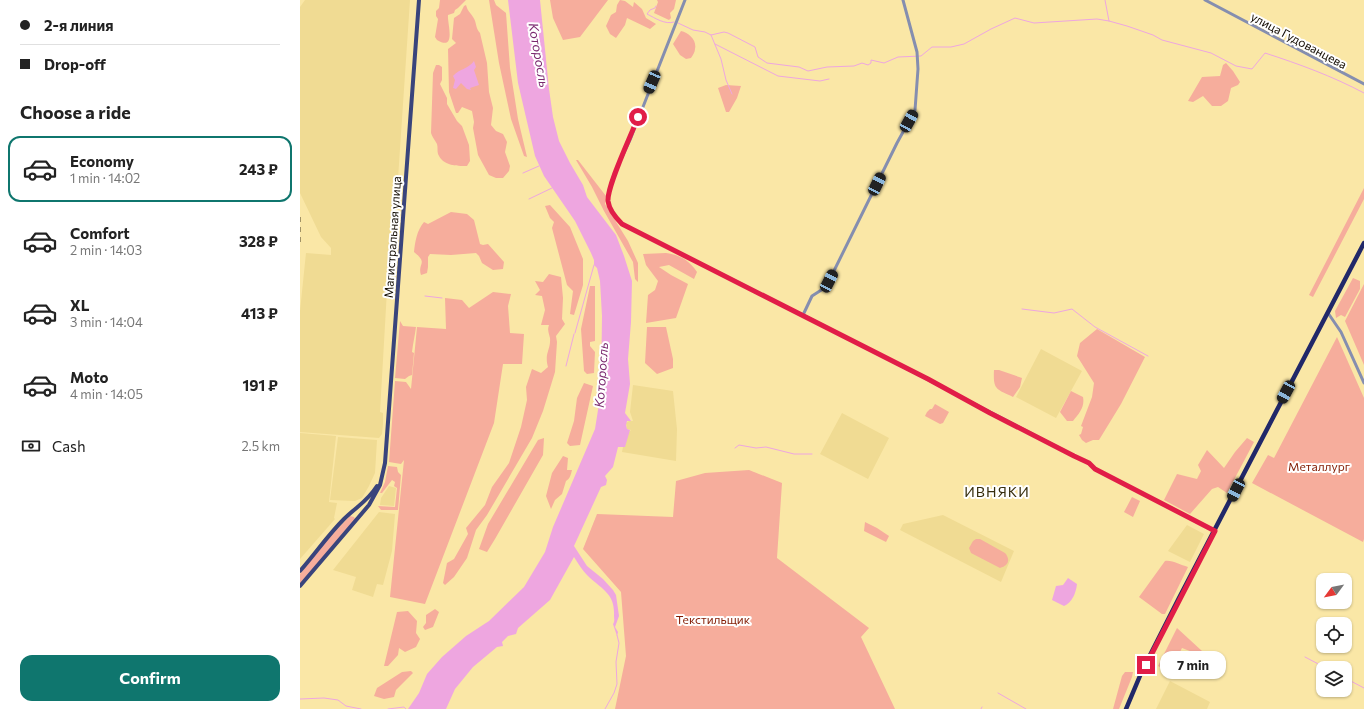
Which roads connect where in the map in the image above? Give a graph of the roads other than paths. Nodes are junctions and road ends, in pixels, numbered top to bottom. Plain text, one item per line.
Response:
1 (419, 0) edge
2 (685, 0) edge
3 (903, 0) edge
4 (1205, 0) edge
5 (1364, 84) edge
6 (1364, 243) edge
7 (1328, 313) junction
8 (803, 315) junction
9 (1364, 383) edge
10 (370, 500) junction
11 (349, 515) junction
12 (356, 522) junction
13 (1215, 531) junction
14 (300, 571) edge
15 (300, 586) edge
16 (1126, 709) edge

1 - 10 main road, Магистральная улица
2 - 8 street
3 - 8 street
4 - 5 street, улица Гудованцева
6 - 7 highway
7 - 9 street
7 - 13 highway
8 - 13 street
10 - 11 main road, Магистральная улица
10 - 12 main road, Магистральная улица
11 - 12 main road
11 - 14 main road, Магистральная улица
12 - 15 main road, Магистральная улица
13 - 16 highway

